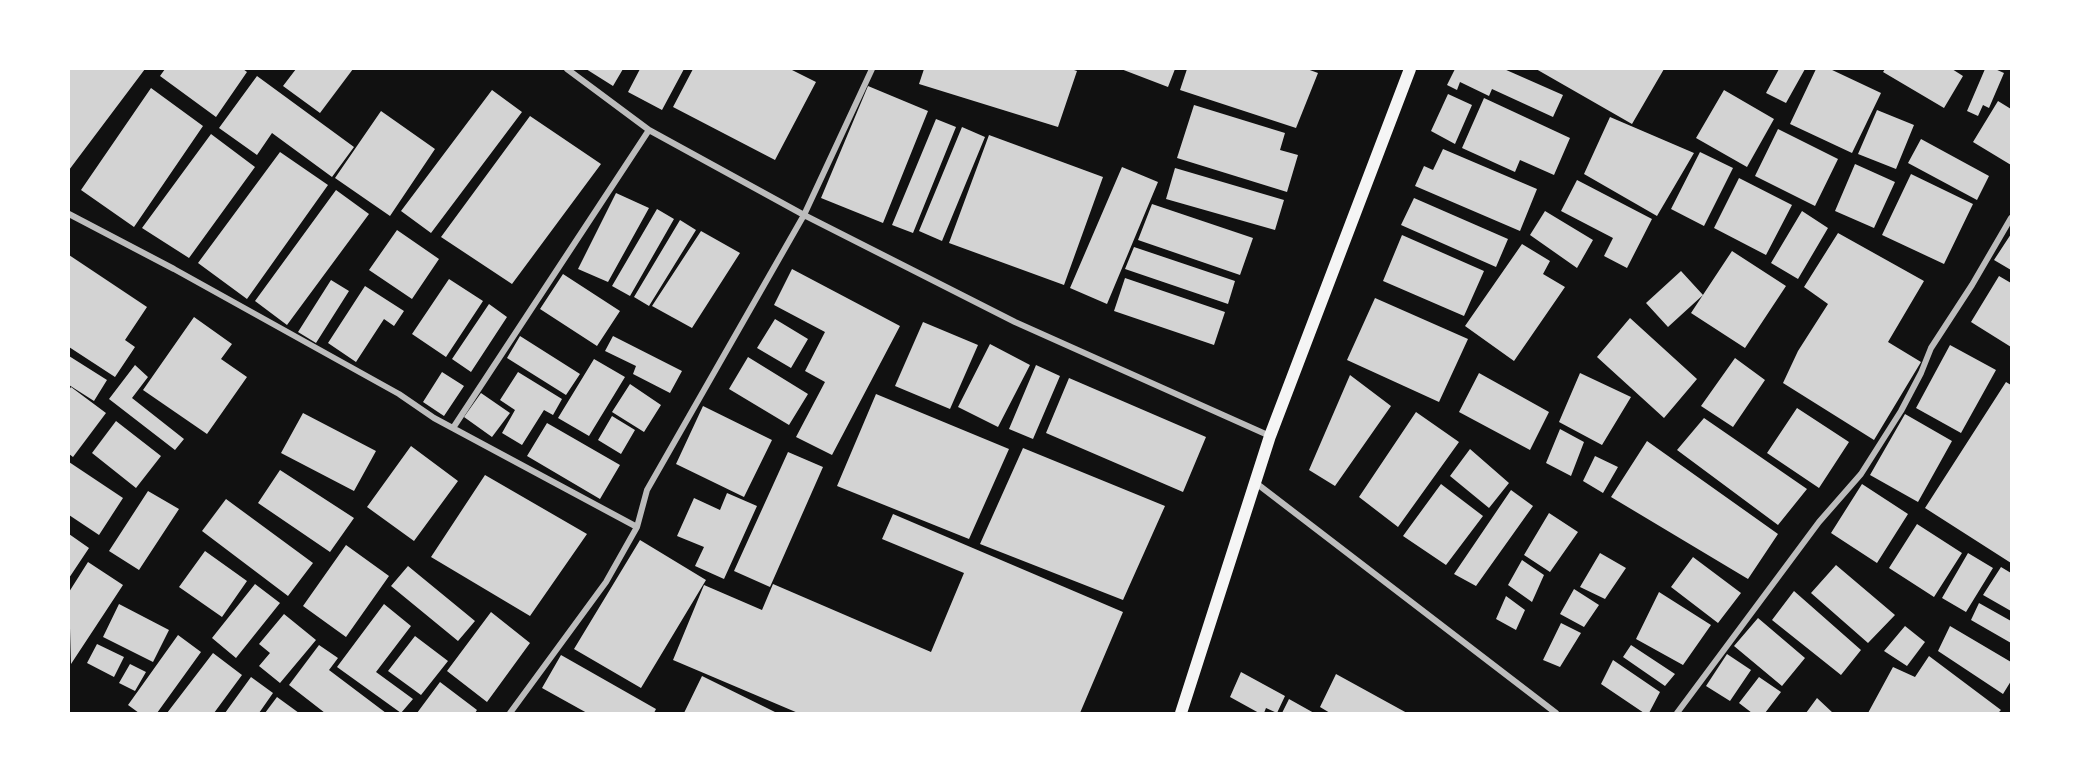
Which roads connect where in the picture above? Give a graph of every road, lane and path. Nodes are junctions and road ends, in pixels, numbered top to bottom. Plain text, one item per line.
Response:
1 (567, 69) edge
2 (872, 69) edge
3 (1410, 69) edge
4 (650, 130) junction
5 (69, 214) edge
6 (804, 215) junction
7 (2011, 218) edge
8 (453, 428) junction
9 (1270, 436) junction
10 (1255, 482) junction
11 (637, 526) junction
12 (510, 713) edge
13 (1181, 713) edge
14 (1556, 713) edge
15 (1677, 713) edge

1 - 4 street
2 - 6 street
3 - 9 main road
4 - 6 street
4 - 8 street
5 - 8 street
6 - 9 street
6 - 11 street
7 - 15 street
8 - 11 street
9 - 10 main road
10 - 13 main road
10 - 14 street
11 - 12 street

